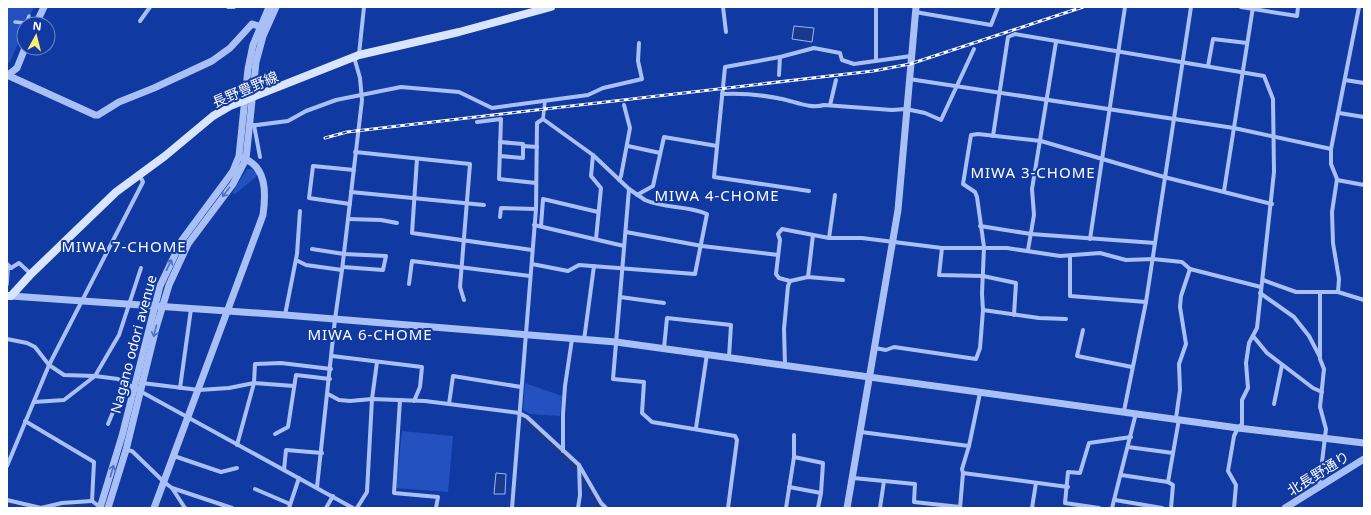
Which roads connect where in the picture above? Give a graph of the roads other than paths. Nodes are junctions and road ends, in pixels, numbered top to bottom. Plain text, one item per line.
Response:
1 (150, 7) edge
2 (228, 7) edge
3 (234, 7) edge
4 (269, 7) edge
5 (276, 7) edge
6 (364, 7) edge
7 (551, 7) edge
8 (723, 7) edge
9 (876, 7) edge
10 (998, 7) edge
11 (1125, 7) edge
12 (1191, 7) edge
13 (1241, 7) edge
14 (1298, 7) edge
15 (1359, 7) edge
16 (1253, 8) edge
17 (916, 9) edge
18 (140, 21) dead end
19 (263, 27) junction
20 (726, 32) dead end
21 (1056, 42) junction
22 (639, 43) dead end
23 (1247, 43) junction
24 (974, 49) dead end
25 (1119, 52) junction
26 (22, 56) edge
27 (357, 56) junction
28 (911, 56) junction
29 (780, 57) junction
30 (876, 61) junction
31 (1183, 62) junction
32 (1208, 66) junction
33 (1243, 71) junction
34 (779, 75) dead end
35 (7, 76) edge
36 (909, 79) junction
37 (836, 80) dead end
38 (1345, 80) junction
39 (1364, 83) edge
40 (956, 86) junction
41 (1000, 93) junction
42 (362, 94) junction
43 (722, 94) junction
44 (248, 100) junction
45 (1047, 100) junction
46 (545, 101) junction
47 (624, 105) dead end
48 (830, 105) junction
49 (906, 109) junction
50 (1110, 110) junction
51 (1339, 112) junction
52 (1364, 117) edge
53 (543, 119) junction
54 (1174, 120) junction
55 (477, 122) dead end
56 (252, 126) junction
57 (1234, 128) junction
58 (993, 136) junction
59 (1273, 136) junction
60 (1041, 141) junction
61 (500, 142) junction
62 (523, 146) junction
63 (628, 146) junction
64 (717, 146) junction
65 (536, 147) junction
66 (1331, 149) junction
67 (356, 152) junction
68 (660, 153) junction
69 (593, 155) junction
70 (500, 156) junction
71 (260, 157) dead end
72 (242, 158) junction
73 (417, 159) junction
74 (1102, 159) junction
75 (354, 170) junction
76 (139, 174) junction
77 (1164, 177) junction
78 (619, 180) junction
79 (1337, 180) junction
80 (536, 183) junction
81 (1364, 185) edge
82 (629, 189) junction
83 (809, 191) dead end
84 (1224, 191) junction
85 (351, 192) junction
86 (636, 194) junction
87 (835, 196) dead end
88 (415, 198) junction
89 (466, 203) junction
90 (350, 204) junction
91 (1272, 204) junction
92 (484, 205) dead end
93 (536, 209) junction
94 (300, 211) dead end
95 (598, 212) junction
96 (500, 217) dead end
97 (348, 219) junction
98 (397, 223) dead end
99 (534, 225) junction
100 (541, 226) junction
101 (980, 226) junction
102 (626, 232) junction
103 (1031, 234) junction
104 (813, 235) junction
105 (829, 238) junction
106 (596, 239) junction
107 (1090, 239) junction
108 (463, 241) junction
109 (893, 242) junction
110 (1155, 243) junction
111 (624, 246) junction
112 (702, 246) junction
113 (984, 247) junction
114 (942, 248) junction
115 (312, 249) dead end
116 (532, 250) junction
117 (1028, 250) junction
118 (344, 254) junction
119 (778, 255) junction
120 (1070, 256) junction
121 (1153, 259) junction
122 (296, 260) junction
123 (7, 264) edge
124 (532, 264) junction
125 (461, 266) junction
126 (594, 266) junction
127 (9, 268) edge
128 (141, 268) dead end
129 (623, 268) junction
130 (342, 269) junction
131 (1190, 269) junction
132 (31, 274) junction
133 (530, 276) junction
134 (983, 276) junction
135 (808, 277) junction
136 (843, 280) dead end
137 (1263, 280) junction
138 (790, 281) junction
139 (409, 284) dead end
140 (1261, 286) junction
141 (1320, 292) junction
142 (1338, 292) junction
143 (1260, 293) junction
144 (620, 297) junction
145 (8, 298) edge
146 (464, 300) dead end
147 (1364, 300) edge
148 (81, 302) junction
149 (1146, 302) junction
150 (664, 303) dead end
151 (129, 305) junction
152 (158, 306) junction
153 (191, 309) junction
154 (983, 310) junction
155 (228, 311) junction
156 (285, 315) junction
157 (1014, 315) junction
158 (335, 319) junction
159 (1066, 319) dead end
160 (1083, 330) dead end
161 (526, 335) junction
162 (1252, 336) junction
163 (7, 339) edge
164 (572, 339) junction
165 (584, 340) junction
166 (616, 342) junction
167 (664, 348) junction
168 (875, 348) junction
169 (706, 354) junction
170 (332, 356) junction
171 (729, 357) junction
172 (1320, 359) junction
173 (377, 362) junction
174 (49, 365) junction
175 (785, 365) junction
176 (1282, 365) junction
177 (1132, 367) junction
178 (331, 369) junction
179 (96, 376) junction
180 (870, 378) junction
181 (330, 379) junction
182 (125, 383) junction
183 (142, 383) junction
184 (254, 383) junction
185 (294, 386) junction
186 (521, 387) junction
187 (133, 388) junction
188 (180, 388) junction
189 (199, 390) junction
190 (140, 392) junction
191 (1322, 392) junction
192 (980, 393) junction
193 (328, 394) junction
194 (372, 399) junction
195 (400, 400) junction
196 (414, 400) junction
197 (34, 402) junction
198 (449, 404) junction
199 (1274, 404) dead end
200 (1124, 411) junction
201 (519, 413) junction
202 (1136, 413) junction
203 (188, 419) junction
204 (1178, 419) junction
205 (25, 421) junction
206 (108, 424) dead end
207 (696, 428) junction
208 (1238, 428) junction
209 (861, 432) junction
210 (275, 434) dead end
211 (794, 435) dead end
212 (1130, 437) junction
213 (1325, 439) junction
214 (1364, 443) edge
215 (237, 445) junction
216 (969, 446) junction
217 (1128, 447) junction
218 (126, 450) junction
219 (563, 451) junction
220 (322, 453) junction
221 (1173, 453) junction
222 (174, 456) junction
223 (794, 457) junction
224 (1364, 459) edge
225 (7, 466) edge
226 (237, 468) dead end
227 (578, 469) junction
228 (284, 470) junction
229 (963, 474) junction
230 (1121, 474) junction
231 (299, 478) junction
232 (853, 478) junction
233 (884, 481) junction
234 (164, 482) junction
235 (1036, 482) junction
236 (1168, 482) junction
237 (317, 487) junction
238 (789, 487) junction
239 (1319, 487) junction
240 (172, 488) junction
241 (1068, 488) junction
242 (255, 489) dead end
243 (821, 492) junction
244 (333, 496) junction
245 (7, 500) edge
246 (1115, 500) junction
247 (92, 501) junction
248 (289, 506) edge
249 (100, 507) edge
250 (108, 508) edge
251 (154, 508) edge
252 (185, 508) edge
253 (232, 508) edge
254 (326, 508) edge
255 (353, 508) edge
256 (357, 508) edge
257 (436, 508) edge
258 (512, 508) edge
259 (578, 508) edge
260 (606, 508) edge
261 (728, 508) edge
262 (786, 508) edge
263 (818, 508) edge
264 (847, 508) edge
265 (880, 508) edge
266 (960, 508) edge
267 (1032, 508) edge
268 (1099, 508) edge
269 (1112, 508) edge
270 (1162, 508) edge
271 (1171, 508) edge
272 (1234, 508) edge
273 (1285, 508) edge

1 - 18 street
2 - 3 street
4 - 19 street
5 - 19 street
6 - 27 street
7 - 27 main road, 長野豊野線
8 - 20 street
9 - 30 street
10 - 17 street
11 - 25 street
12 - 31 street
13 - 16 street
14 - 16 street
15 - 38 street
16 - 23 street
17 - 28 street
19 - 35 street
19 - 44 street
21 - 25 street
21 - 41 street
21 - 45 street
22 - 46 street
23 - 32 street
23 - 33 street
24 - 40 street
25 - 31 street
25 - 50 street
26 - 35 street
27 - 42 street
27 - 44 main road, 長野豊野線
28 - 30 street
28 - 36 street
29 - 30 street
29 - 34 street
29 - 43 street
31 - 32 street
31 - 54 street
32 - 33 street
33 - 57 street
33 - 59 street
36 - 40 street
36 - 49 street
37 - 48 street
38 - 39 street
38 - 51 street
40 - 41 street
40 - 49 street
41 - 45 street
41 - 58 street
42 - 46 street
42 - 56 street
42 - 67 street
43 - 48 street
43 - 64 street
44 - 56 street
44 - 72 street
44 - 76 main road, 長野豊野線
45 - 50 street
45 - 60 street
46 - 53 street
47 - 63 street
48 - 49 street
49 - 109 street
50 - 54 street
50 - 74 street
51 - 52 street
51 - 66 street
53 - 65 street
53 - 69 street
54 - 57 street
54 - 77 street
55 - 61 street
56 - 71 street
56 - 72 street
57 - 59 street
57 - 84 street
58 - 60 street
58 - 101 street
59 - 66 street
59 - 91 street
60 - 74 street
60 - 103 street
61 - 62 street
61 - 70 street
62 - 65 street
62 - 70 street
63 - 68 street
63 - 78 street
64 - 68 street
64 - 83 street
65 - 80 street
66 - 79 street
67 - 73 street
67 - 75 street
68 - 86 street
69 - 78 street
69 - 95 street
70 - 80 street
72 - 152 street, Nagano odori avenue
72 - 155 street
73 - 88 street
73 - 89 street
74 - 77 street
74 - 107 street
75 - 85 street
75 - 90 street
76 - 132 main road, 長野豊野線
76 - 148 street
77 - 84 street
77 - 110 street
78 - 82 street
79 - 81 street
79 - 142 street
80 - 93 street
82 - 86 street
82 - 102 street
84 - 91 street
85 - 88 street
85 - 90 street
86 - 112 street
87 - 105 street
88 - 89 street
88 - 108 street
89 - 92 street
89 - 108 street
90 - 97 street
91 - 137 street
93 - 96 street
93 - 99 street
94 - 122 street
95 - 100 street
95 - 106 street
97 - 98 street
97 - 118 street
99 - 100 street
99 - 116 street
100 - 106 street
101 - 103 street
101 - 113 street
102 - 111 street
102 - 112 street
103 - 107 street
103 - 117 street
104 - 105 street
104 - 119 street
104 - 135 street
105 - 109 street
106 - 111 street
107 - 110 street
108 - 116 street
108 - 125 street
109 - 114 street
109 - 168 street
110 - 121 street
111 - 129 street
112 - 119 street
112 - 129 street
113 - 114 street
113 - 117 street
113 - 134 street
114 - 134 street
115 - 118 street
116 - 124 street
117 - 120 street
118 - 130 street
118 - 130 street
119 - 138 street
120 - 121 street
120 - 149 street
121 - 131 street
121 - 149 street
122 - 130 street
122 - 156 street
123 - 127 street
124 - 126 street
124 - 133 street
125 - 133 street
125 - 139 street
125 - 146 street
126 - 129 street
126 - 165 street
127 - 132 street
128 - 151 street
129 - 144 street
130 - 158 street
131 - 140 street
131 - 204 street
132 - 145 main road, 長野豊野線
133 - 161 street
134 - 154 street
134 - 157 street
135 - 136 street
135 - 138 street
137 - 140 street
137 - 141 street
138 - 175 street
140 - 143 street
141 - 142 street
141 - 172 street
142 - 147 street
143 - 162 street
143 - 172 street
144 - 150 street
144 - 166 street
145 - 148 street
148 - 151 street
148 - 174 street
149 - 177 street
151 - 152 street
151 - 179 street
152 - 153 street
152 -> 183 street, Nagano odori avenue
152 - 187 street, Nagano odori avenue
153 - 155 street
153 - 188 street
154 - 157 street
154 - 168 street
155 - 156 street
155 - 189 street
156 - 158 street
157 - 159 street
158 - 161 street
158 - 170 street
160 - 177 street
161 - 164 street
161 - 186 street
162 - 176 street
162 - 208 street
163 - 174 street
164 - 165 street
164 - 219 street
165 - 166 street
166 - 167 street
166 - 207 street
167 - 169 street
167 - 171 street
168 - 180 street
169 - 171 street
169 - 207 street
170 - 173 street
170 - 178 street
171 - 175 street
172 - 191 street
173 - 194 street
173 - 196 street
174 - 179 street
174 - 197 street
175 - 180 street
176 - 191 street
176 - 199 street
177 - 200 street
178 - 181 street
178 - 184 street
179 - 182 street
179 - 197 street
180 - 192 street
180 - 209 street
181 - 185 street
181 - 193 street
182 - 187 street
182 - 206 street
183 - 188 street
183 - 190 street, Nagano odori avenue
184 - 185 street
184 - 189 street
184 - 215 street
185 - 210 street
186 - 198 street
186 - 201 street
187 - 190 street
249 -> 187 street, Nagano odori avenue
188 - 189 street
189 - 203 street
190 - 203 street
190 - 218 street, Nagano odori avenue
191 - 213 street
192 - 200 street
192 - 216 street
193 - 194 street
193 - 220 street
194 - 195 street
194 - 256 street
195 - 196 street
195 - 257 street
196 - 198 street
197 - 205 street
198 - 201 street
200 - 202 street
201 - 219 street
201 - 258 street
202 - 204 street
202 - 212 street
203 - 215 street
203 - 222 street
204 - 208 street
204 - 221 street
205 - 225 street
205 - 247 street
207 - 261 street
208 - 213 street
208 - 272 street
209 - 216 street
209 - 232 street
211 - 223 street
212 - 217 street
212 - 241 street
213 - 214 street
213 - 239 street
215 - 228 street
216 - 229 street
217 - 221 street
217 - 230 street
218 - 234 street
218 - 250 street, Nagano odori avenue
219 - 227 street
220 - 228 street
220 - 237 street
221 - 236 street
222 - 226 street
222 - 234 street
223 - 238 street
223 - 243 street
224 - 239 street, 北長野通り
227 - 259 street
227 - 260 street
228 - 231 street
229 - 235 street
229 - 266 street
230 - 236 street
230 - 246 street
231 - 237 street
231 - 248 street
232 - 233 street
232 - 264 street
233 - 265 street
233 - 266 street
234 - 240 street
234 - 251 street
235 - 241 street
235 - 267 street
236 - 271 street
237 - 244 street
238 - 243 street
238 - 262 street
239 - 273 street, 北長野通り
240 - 252 street
240 - 253 street
241 - 268 street
242 - 248 street
243 - 263 street
244 - 254 street
244 - 255 street
245 - 247 street
246 - 269 street
246 - 270 street
247 - 249 street

